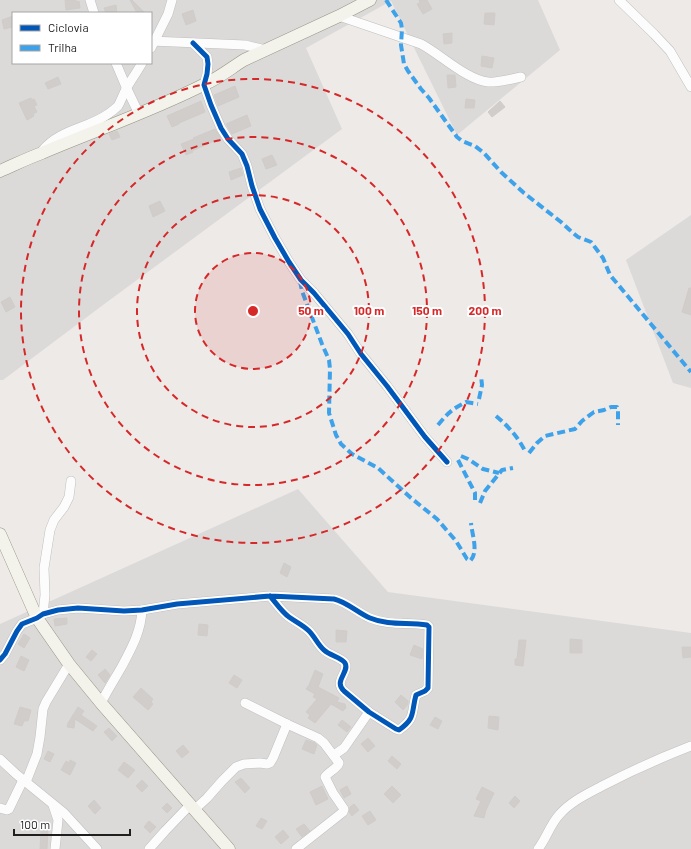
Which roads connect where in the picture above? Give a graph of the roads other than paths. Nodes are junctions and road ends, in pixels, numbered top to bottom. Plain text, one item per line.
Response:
1 (90, 0) edge
2 (172, 0) edge
3 (370, 0) edge
4 (619, 0) edge
5 (94, 12) edge
6 (339, 16) junction
7 (152, 43) edge
8 (193, 43) junction
9 (266, 50) junction
10 (116, 64) edge
11 (141, 64) edge
12 (521, 77) dead end
13 (204, 85) junction
14 (691, 87) edge
15 (127, 88) junction
16 (139, 114) junction
17 (41, 153) junction
18 (0, 171) edge
19 (447, 462) dead end
20 (71, 481) dead end
21 (0, 534) edge
22 (270, 596) junction
23 (142, 610) junction
24 (40, 616) junction
25 (0, 660) edge
26 (69, 664) junction
27 (101, 703) junction
28 (245, 703) dead end
29 (369, 712) junction
30 (287, 724) junction
31 (691, 746) edge
32 (334, 755) junction
33 (0, 759) edge
34 (25, 781) junction
35 (53, 805) junction
36 (0, 808) edge
37 (192, 808) junction
38 (55, 849) edge
39 (97, 849) edge
40 (149, 849) edge
41 (229, 849) edge
42 (296, 849) edge
43 (538, 849) edge

1 - 5 street
2 - 7 street
3 - 6 street
4 - 14 street
6 - 9 street
6 - 12 street
7 - 8 street
8 - 9 street
8 - 13 street
9 - 13 street
10 - 15 street
11 - 15 street
13 - 16 street
13 - 19 street
15 - 16 street
15 - 17 street
16 - 17 street
17 - 18 street
20 - 24 street
21 - 24 street
22 - 23 street
22 - 29 street
22 - 29 street
23 - 24 street
23 - 27 street
24 - 25 street
24 - 26 street
26 - 27 street
26 - 34 street
27 - 37 street
28 - 30 street
29 - 32 street
30 - 32 street
30 - 37 street
31 - 43 street
32 - 42 street
33 - 34 street
34 - 35 street
34 - 36 street
35 - 38 street
35 - 39 street
37 - 40 street
37 - 41 street

